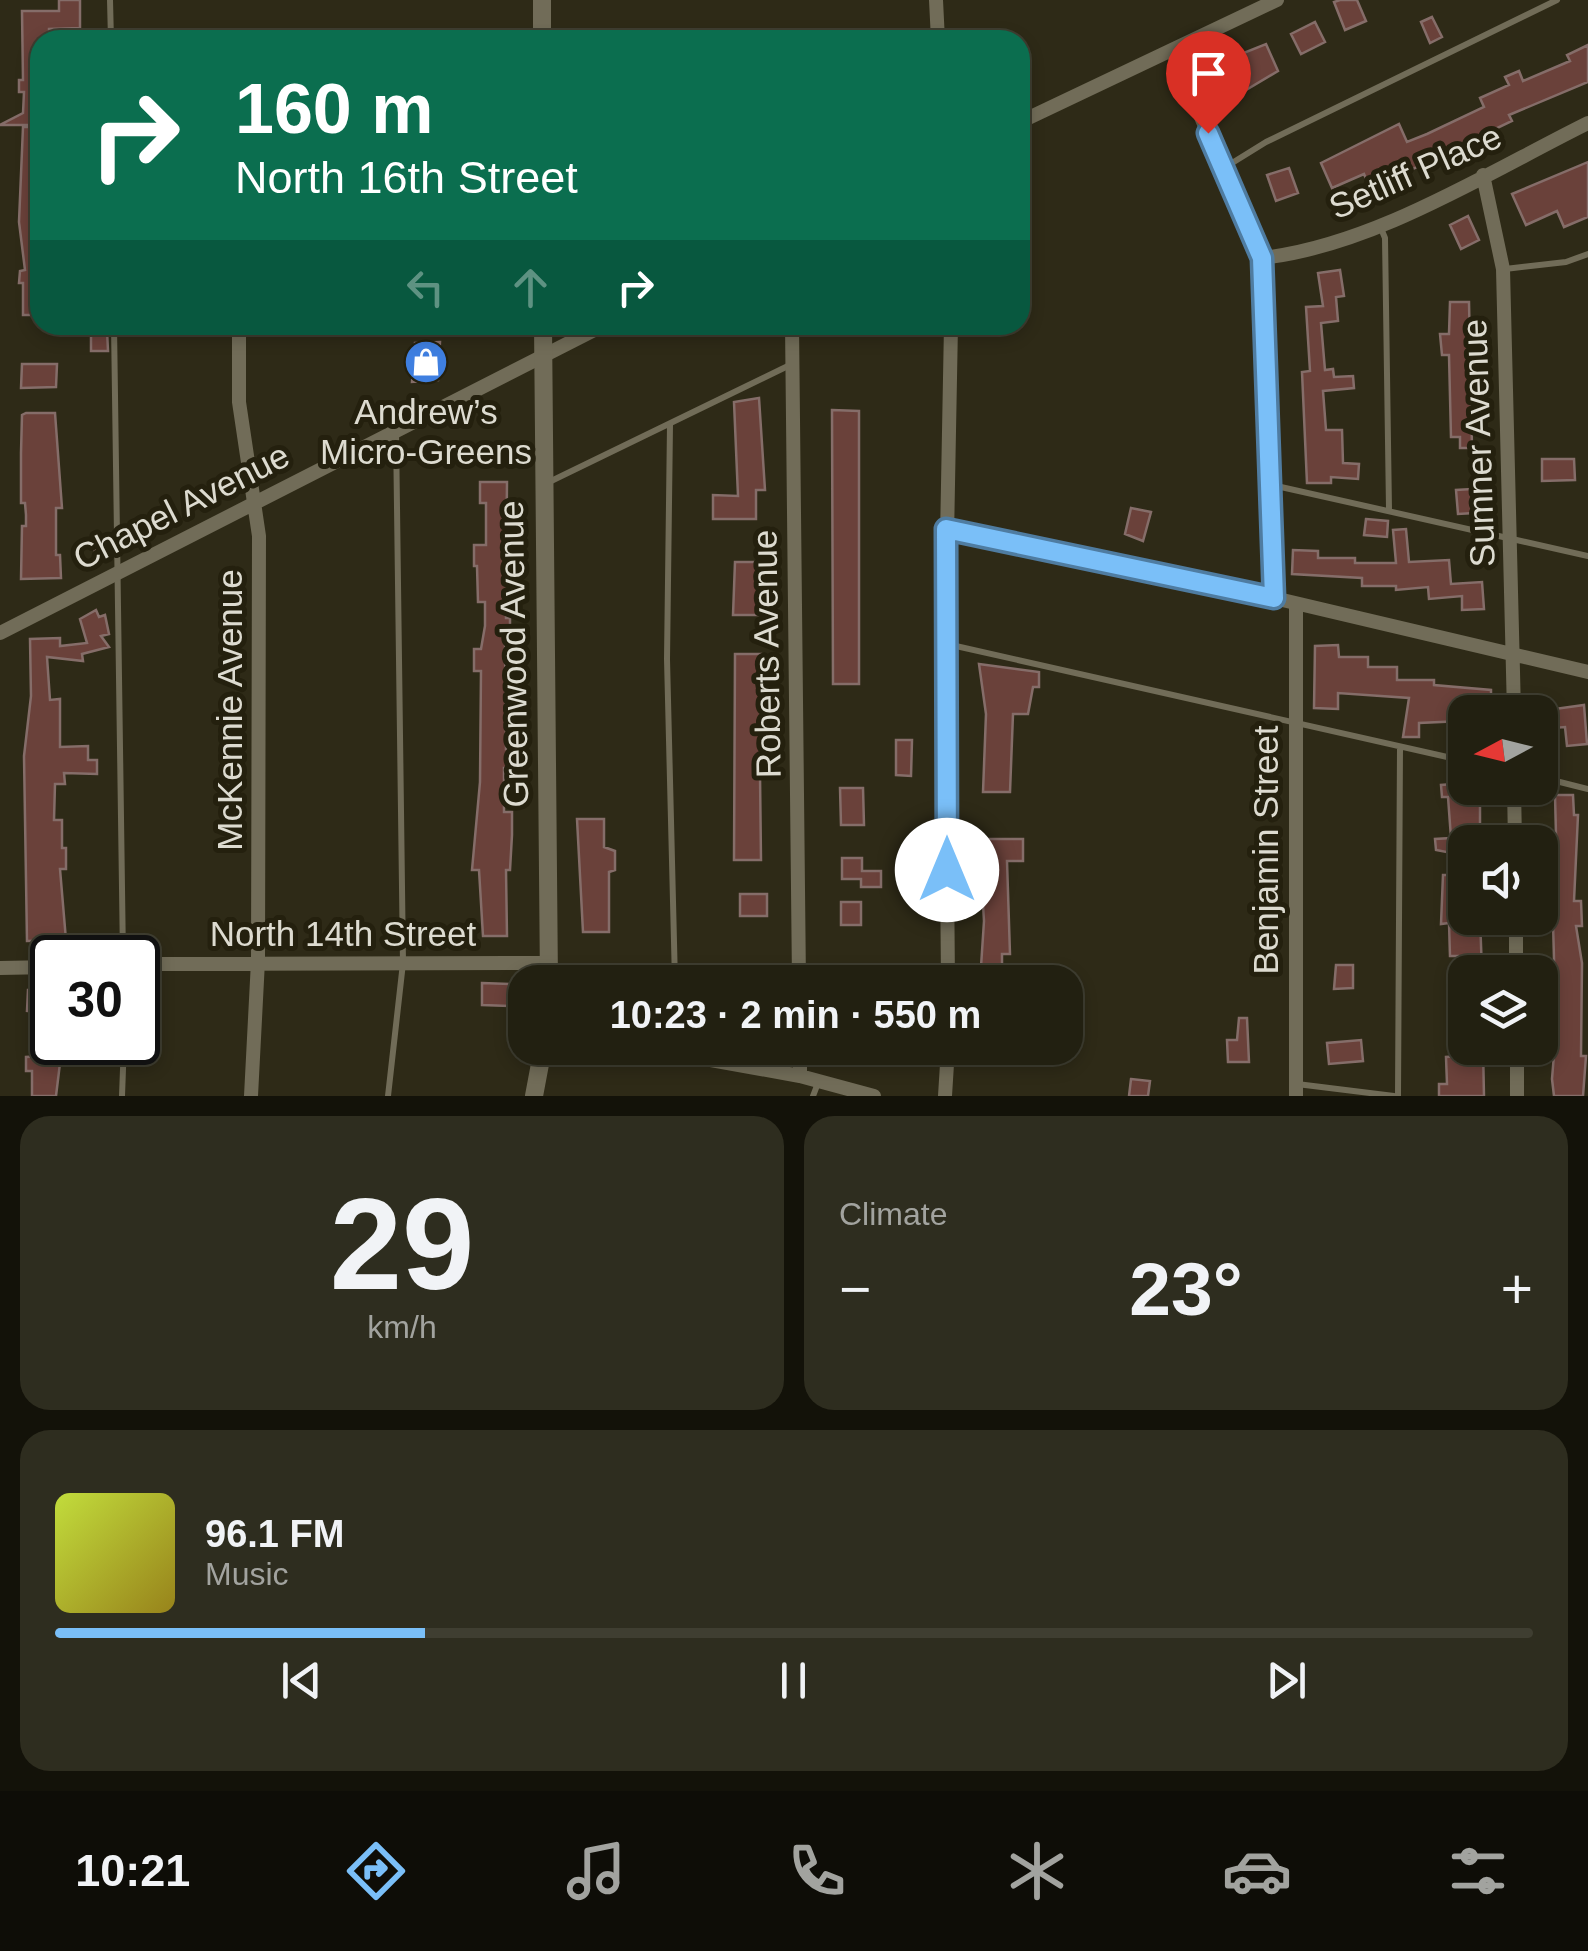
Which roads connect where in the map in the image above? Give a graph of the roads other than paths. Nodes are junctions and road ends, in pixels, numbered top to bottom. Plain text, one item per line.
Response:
1 (110, 0) edge
2 (542, 0) edge
3 (936, 0) edge
4 (1238, 0) edge
5 (1277, 0) edge
6 (1558, 0) edge
7 (1240, 18) junction
8 (110, 30) edge
9 (542, 30) edge
10 (938, 30) edge
11 (1172, 50) junction
12 (1030, 117) edge
13 (1588, 123) edge
14 (1223, 168) junction
15 (1483, 174) junction
16 (1380, 225) junction
17 (1588, 254) edge
18 (1262, 258) junction
19 (1503, 268) junction
20 (114, 335) edge
21 (239, 335) edge
22 (543, 335) edge
23 (583, 335) edge
24 (792, 335) edge
25 (951, 335) edge
26 (542, 355) junction
27 (793, 364) junction
28 (670, 425) junction
29 (396, 430) junction
30 (544, 485) junction
31 (1272, 485) junction
32 (255, 502) junction
33 (1389, 510) junction
34 (946, 529) junction
35 (1510, 539) junction
36 (1588, 556) edge
37 (118, 571) junction
38 (1274, 598) junction
39 (1296, 604) junction
40 (0, 633) edge
41 (946, 644) junction
42 (1514, 656) junction
43 (1588, 672) edge
44 (1514, 695) edge
45 (1294, 722) junction
46 (1400, 748) junction
47 (1448, 758) edge
48 (1558, 782) edge
49 (1588, 789) edge
50 (123, 935) edge
51 (258, 962) junction
52 (404, 962) junction
53 (549, 963) joint
54 (160, 964) edge
55 (675, 965) edge
56 (799, 965) edge
57 (948, 965) edge
58 (30, 967) edge
59 (0, 968) edge
60 (123, 1065) edge
61 (540, 1065) edge
62 (744, 1065) edge
63 (800, 1065) edge
64 (947, 1065) edge
65 (1517, 1065) edge
66 (800, 1076) junction
67 (816, 1089) edge
68 (1296, 1090) edge
69 (122, 1096) edge
70 (251, 1096) edge
71 (388, 1096) edge
72 (534, 1096) edge
73 (874, 1096) edge
74 (945, 1096) edge
75 (1396, 1096) edge
76 (1518, 1096) edge

1 - 8 lane
2 - 9 street
3 - 10 street
4 - 7 street
5 - 7 street
6 - 14 lane
7 - 11 street
11 - 12 street
11 - 14 street
13 - 15 street, Setliff Place
14 - 18 street
15 - 16 street, Setliff Place
15 - 19 street, Sumner Avenue
16 - 18 street, Setliff Place
16 - 33 lane
17 - 19 lane
18 - 31 street
19 - 35 street, Sumner Avenue
20 - 37 lane
21 - 32 street, McKennie Avenue
22 - 26 street, Greenwood Avenue
23 - 26 street, Chapel Avenue
24 - 27 street, Roberts Avenue
25 - 34 street
26 - 29 street, Chapel Avenue
26 - 30 street, Greenwood Avenue
27 - 28 lane
27 - 56 street, Roberts Avenue
28 - 30 lane
28 - 55 lane
29 - 32 street, Chapel Avenue
29 - 52 lane
30 - 53 street, Greenwood Avenue
31 - 33 lane
31 - 38 street
32 - 37 street, Chapel Avenue
32 - 51 street, McKennie Avenue
33 - 35 lane
34 - 38 street
34 - 41 street
35 - 36 lane
35 - 42 street, Sumner Avenue
37 - 40 street, Chapel Avenue
37 - 50 lane
38 - 39 street
39 - 42 street
39 - 45 street, Benjamin Street
41 - 45 lane
41 - 57 street
42 - 43 street
42 - 44 street, Sumner Avenue
45 - 46 lane
45 - 68 street, Benjamin Street
46 - 47 lane
46 - 75 lane
48 - 49 lane
51 - 52 street, North 14th Street
51 - 54 street, North 14th Street
51 - 70 street, McKennie Avenue
52 - 53 street, North 14th Street
52 - 71 lane
58 - 59 street
60 - 69 lane
61 - 72 street
62 - 66 street
63 - 66 street
64 - 74 street
65 - 76 street
66 - 67 street
67 - 73 street
68 - 75 lane

